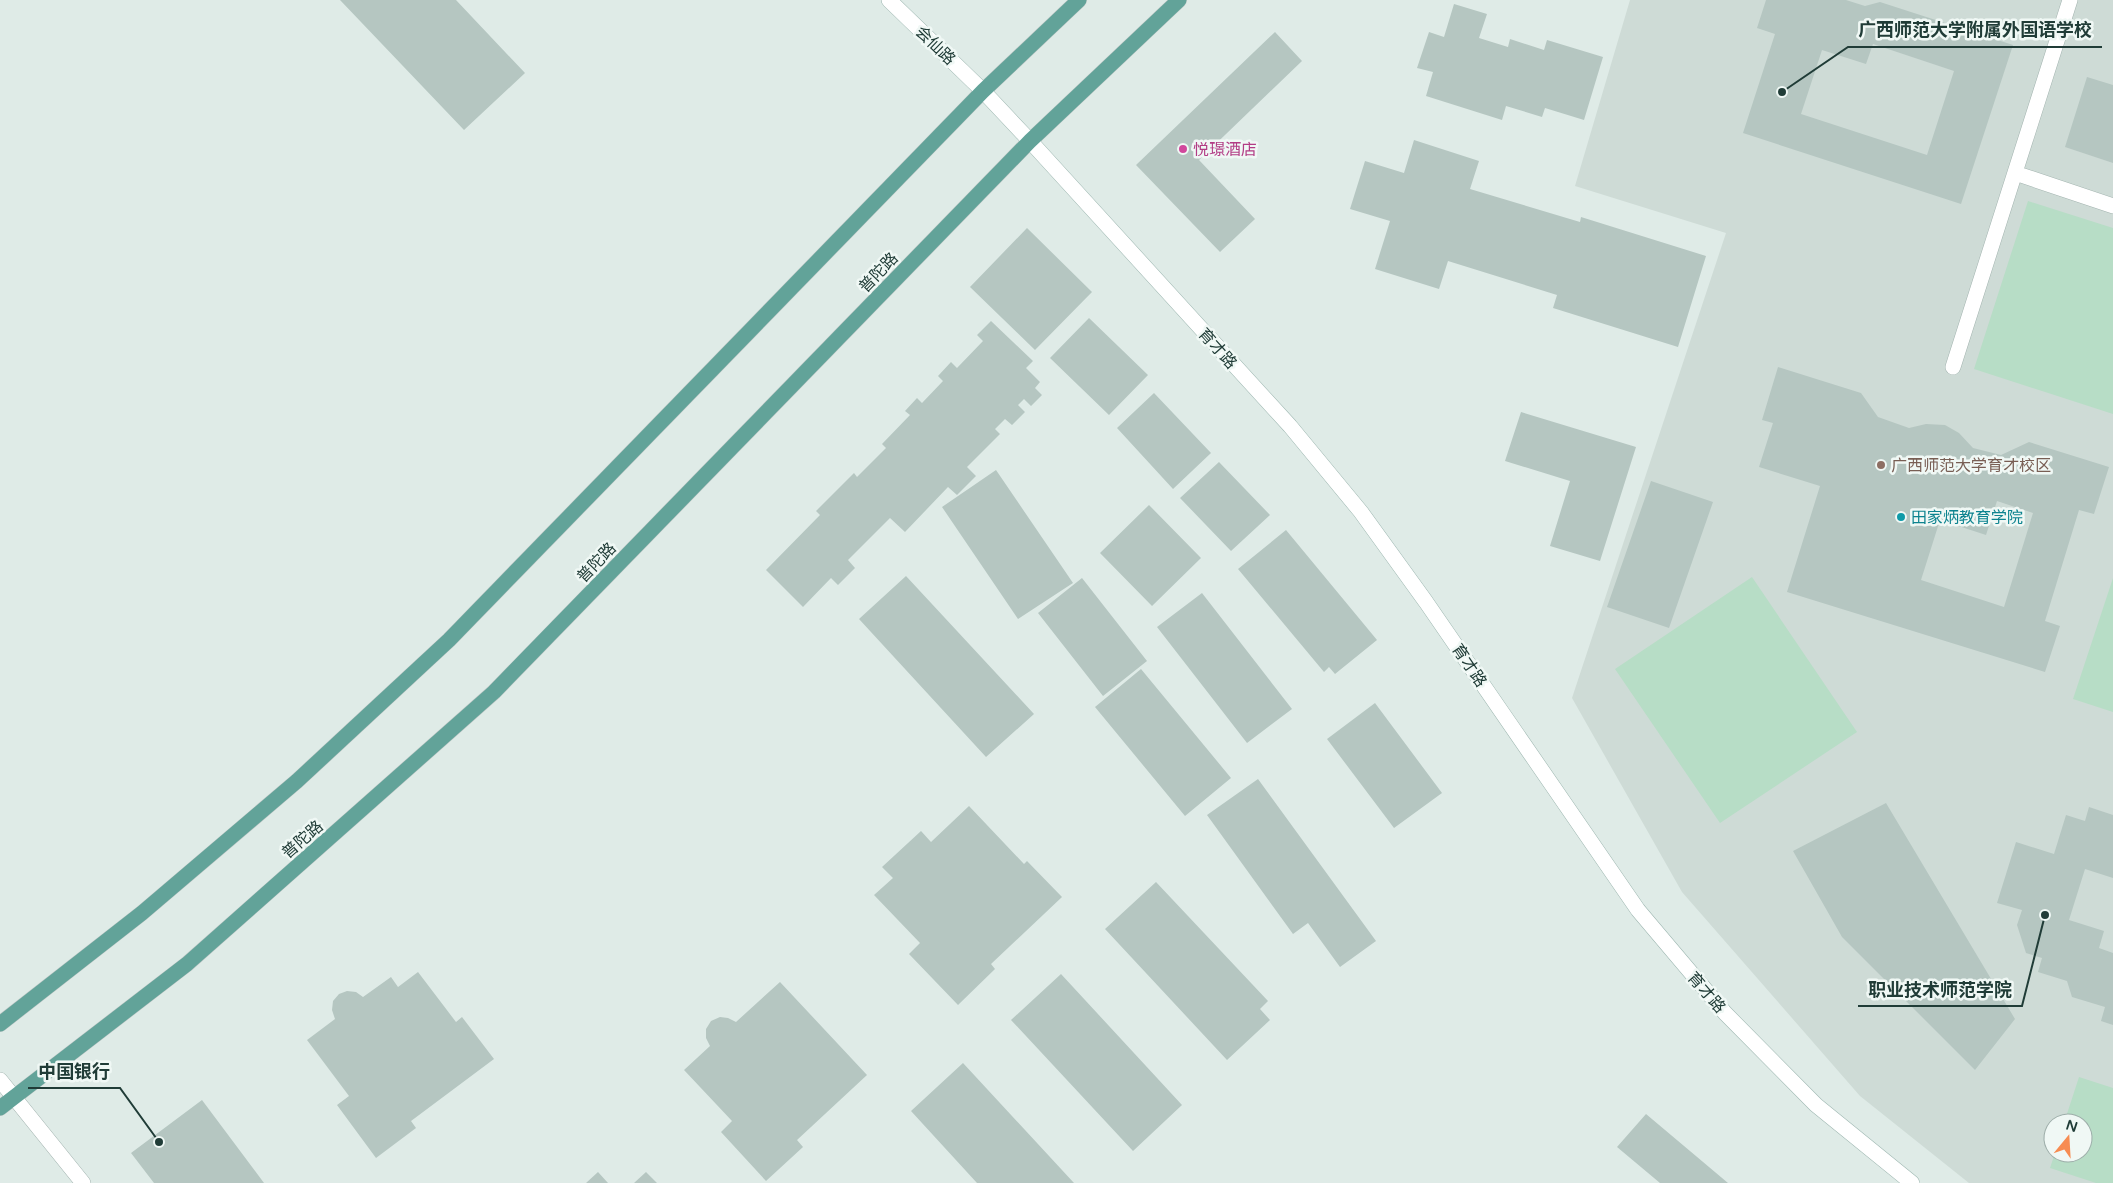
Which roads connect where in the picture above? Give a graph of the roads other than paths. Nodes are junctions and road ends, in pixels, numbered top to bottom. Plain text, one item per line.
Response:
1 (889, 0) edge
2 (1079, 0) edge
3 (1179, 0) edge
4 (2070, 0) edge
5 (983, 91) junction
6 (1030, 140) junction
7 (2015, 173) junction
8 (2113, 206) edge
9 (1953, 367) dead end
10 (0, 1024) edge
11 (0, 1080) edge
12 (14, 1098) junction
13 (0, 1108) edge
14 (83, 1183) edge
15 (1912, 1183) edge

1 - 5 main road, 会仙路
2 - 5 main road
3 - 6 main road, 普陀路
4 - 7 main road
5 - 6 main road, 会仙路
5 - 10 main road
6 - 12 main road, 普陀路
6 - 15 main road, 育才路
7 - 8 main road
7 - 9 main road
11 - 12 main road
12 - 13 main road, 普陀路
12 - 14 main road

